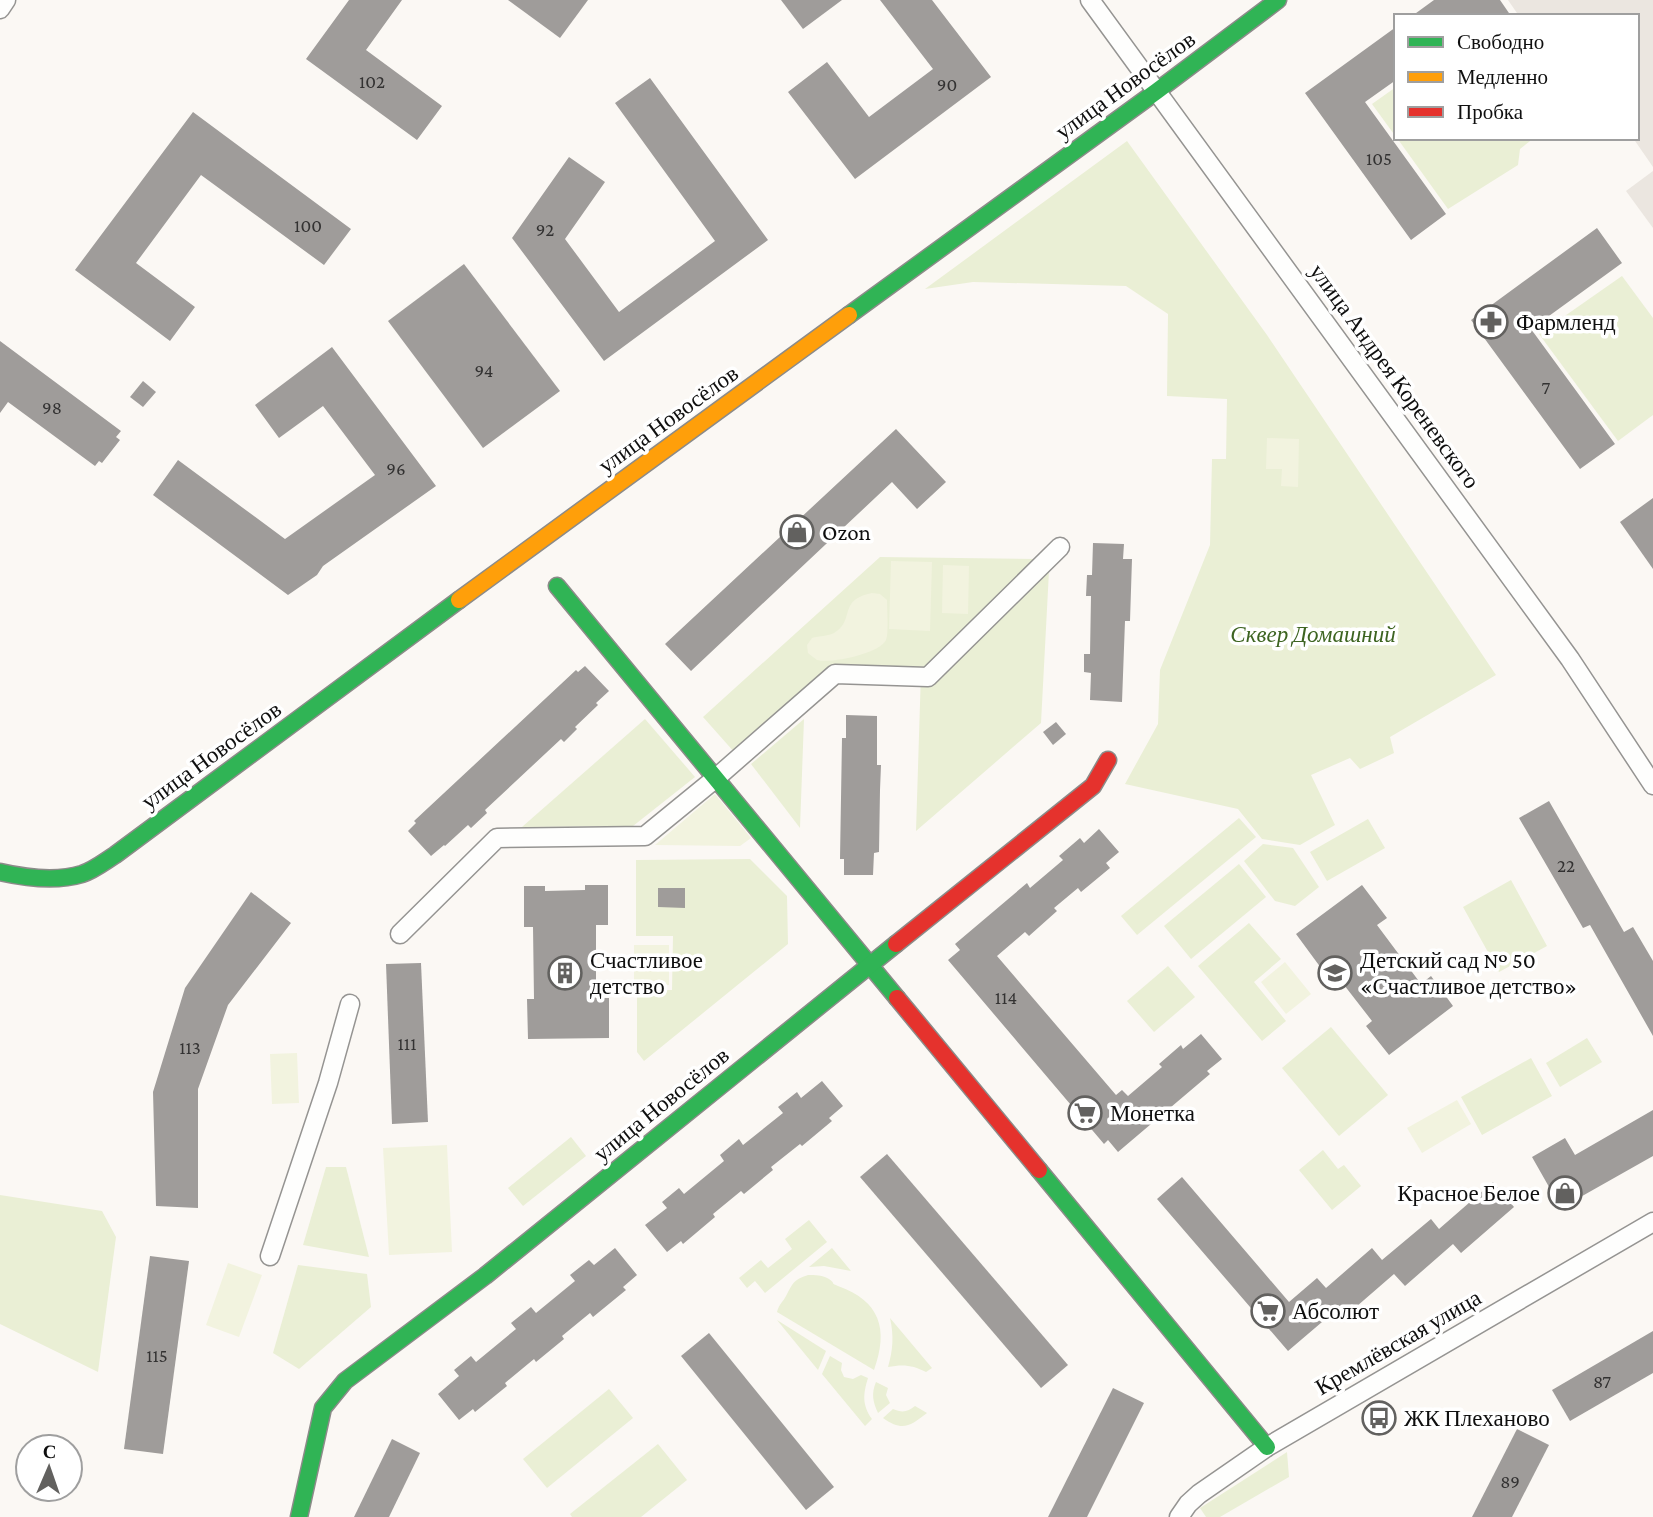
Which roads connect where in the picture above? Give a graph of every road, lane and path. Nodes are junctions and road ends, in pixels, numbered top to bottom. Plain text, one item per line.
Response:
1 (6, 0) edge
2 (1090, 0) edge
3 (1278, 0) edge
4 (0, 9) edge
5 (1157, 91) junction
6 (1060, 547) dead end
7 (557, 586) dead end
8 (1108, 760) dead end
9 (716, 778) junction
10 (1653, 785) edge
11 (0, 872) edge
12 (400, 934) dead end
13 (870, 965) junction
14 (350, 1004) dead end
15 (1653, 1222) edge
16 (270, 1256) dead end
17 (1267, 1447) junction
18 (299, 1517) edge
19 (1179, 1517) edge

1 - 4 street
2 - 5 street, улица Андрея Кореневского
3 - 5 street, улица Новосёлов
5 - 10 street, улица Андрея Кореневского
5 - 11 street, улица Новосёлов
6 - 9 street
7 - 9 street
8 - 13 street, улица Новосёлов
9 - 12 street
9 - 13 street
13 - 17 street
13 - 18 street, улица Новосёлов
14 - 16 street
15 - 17 street, Кремлёвская улица
17 - 19 street, Кремлёвская улица

